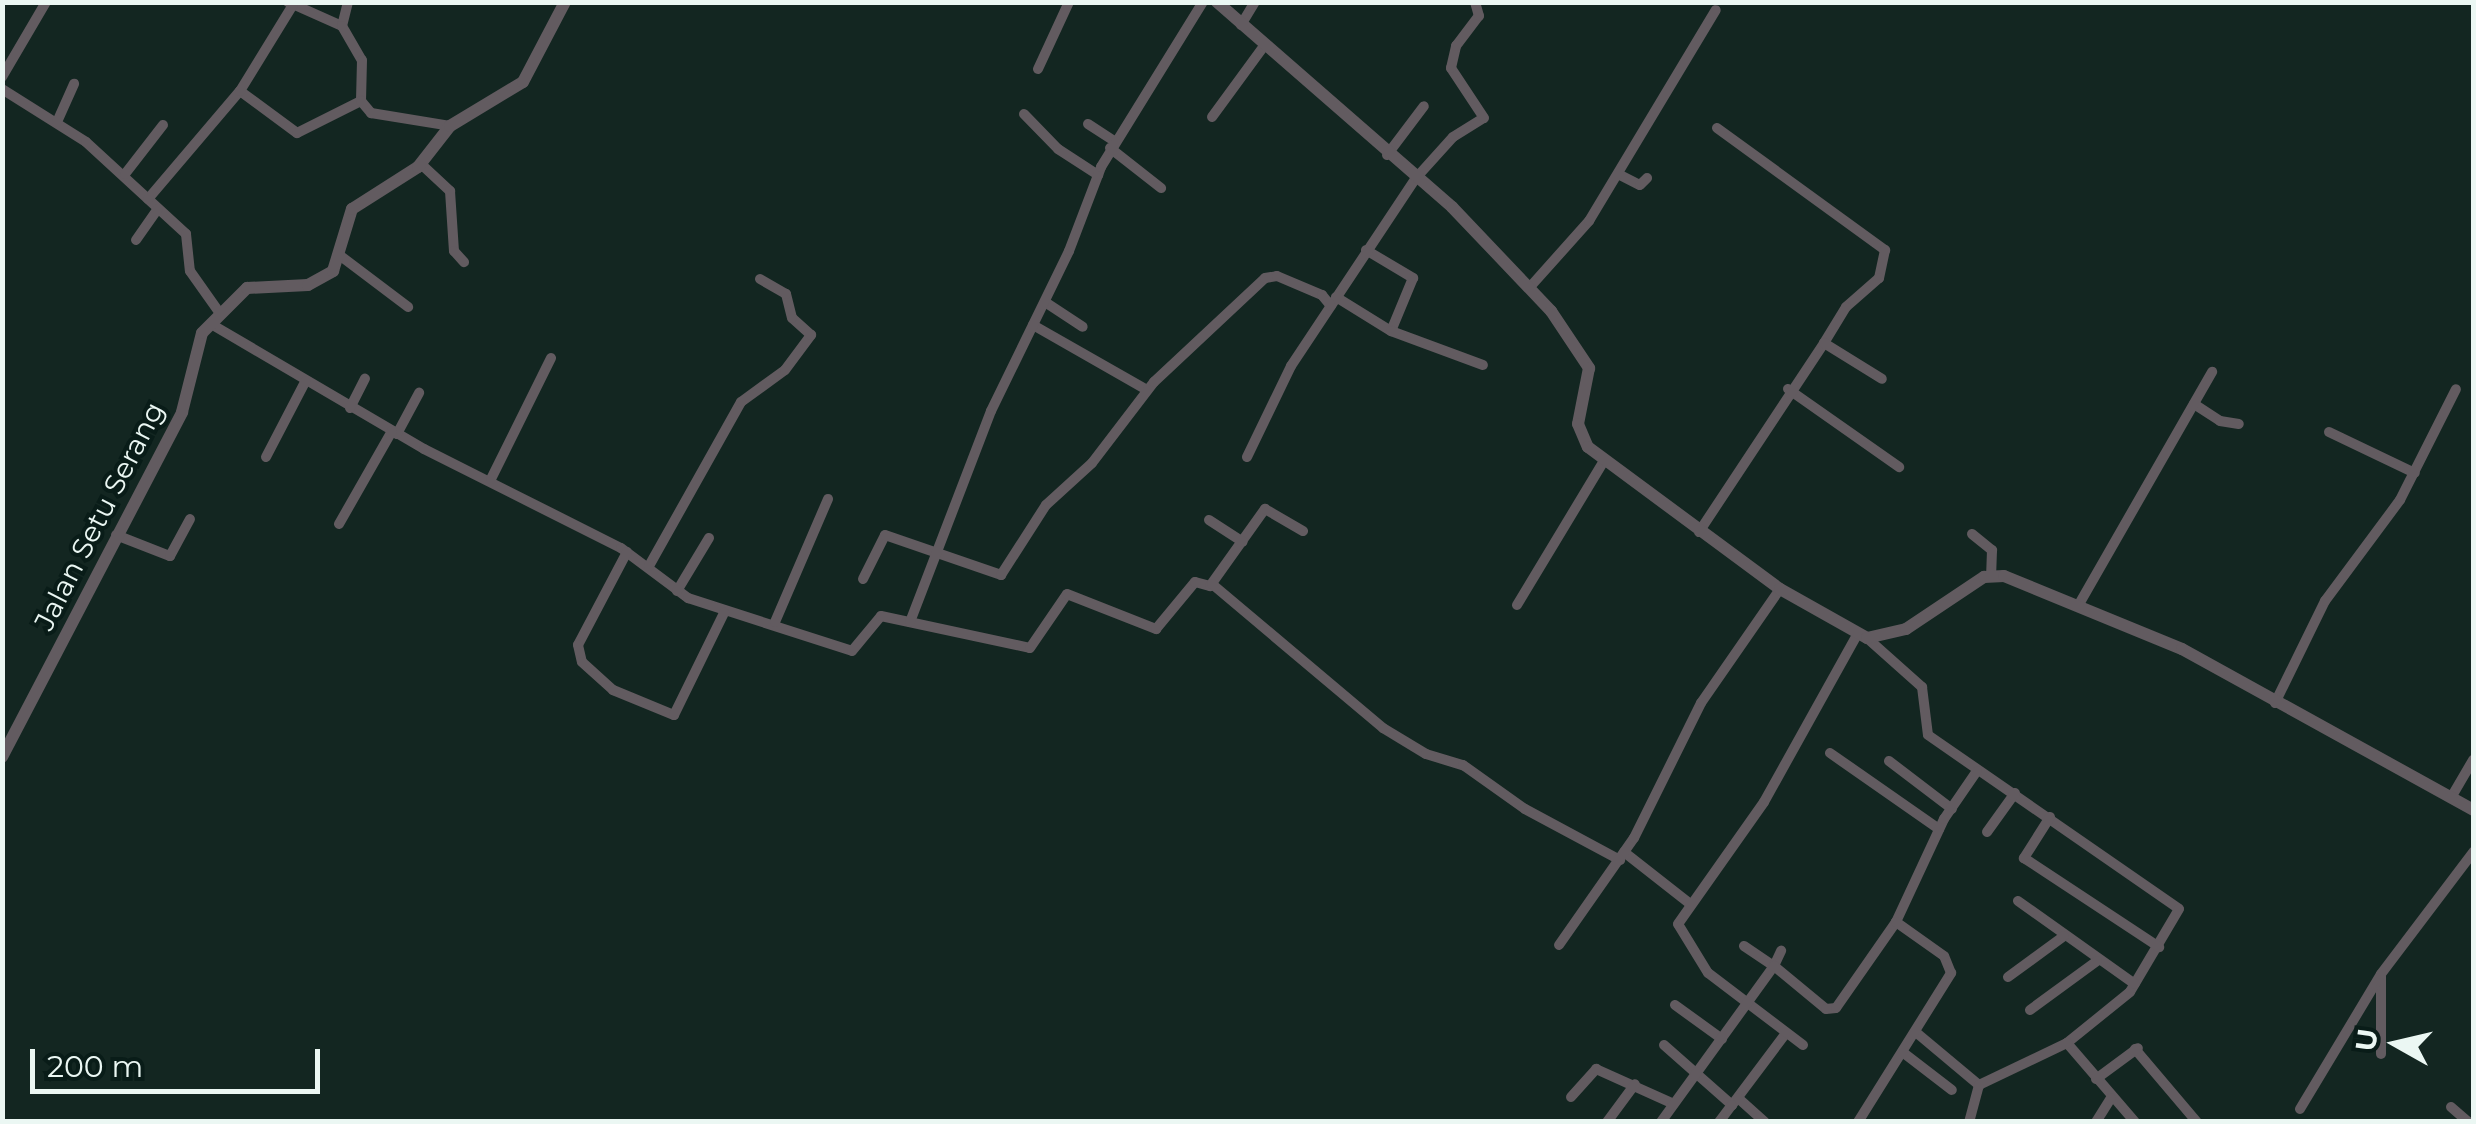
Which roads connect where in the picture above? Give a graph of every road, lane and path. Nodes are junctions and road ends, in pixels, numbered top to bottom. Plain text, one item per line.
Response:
1 (46, 2) edge
2 (348, 2) edge
3 (565, 2) edge
4 (1069, 2) edge
5 (1203, 2) edge
6 (1217, 2) edge
7 (1255, 2) edge
8 (1475, 2) edge
9 (291, 4) edge
10 (1716, 10) dead end
11 (1241, 25) junction
12 (342, 26) junction
13 (1264, 46) junction
14 (1038, 69) dead end
15 (2, 76) edge
16 (74, 84) dead end
17 (2, 88) edge
18 (240, 91) junction
19 (361, 101) junction
20 (1424, 106) dead end
21 (1024, 114) dead end
22 (1212, 117) dead end
23 (56, 122) junction
24 (1088, 124) dead end
25 (163, 125) dead end
26 (450, 126) junction
27 (1717, 128) dead end
28 (1112, 145) junction
29 (1387, 155) junction
30 (421, 164) junction
31 (125, 174) junction
32 (1098, 175) junction
33 (1620, 175) junction
34 (1416, 178) junction
35 (1648, 178) dead end
36 (1160, 188) dead end
37 (148, 199) junction
38 (158, 209) junction
39 (136, 240) dead end
40 (1366, 250) junction
41 (338, 254) junction
42 (464, 262) dead end
43 (760, 279) dead end
44 (1530, 288) junction
45 (1044, 302) junction
46 (1333, 302) junction
47 (408, 308) dead end
48 (215, 318) junction
49 (1034, 325) junction
50 (1082, 327) dead end
51 (1391, 332) junction
52 (1824, 343) junction
53 (551, 358) dead end
54 (1482, 365) dead end
55 (2212, 372) dead end
56 (365, 379) dead end
57 (1882, 379) dead end
58 (305, 382) junction
59 (2456, 388) dead end
60 (1788, 389) junction
61 (1146, 390) junction
62 (418, 393) dead end
63 (2194, 404) junction
64 (350, 408) junction
65 (2239, 424) dead end
66 (394, 432) junction
67 (2329, 432) dead end
68 (1247, 456) dead end
69 (266, 457) dead end
70 (1604, 461) junction
71 (1899, 467) dead end
72 (2415, 473) junction
73 (491, 480) junction
74 (828, 499) dead end
75 (190, 519) dead end
76 (1209, 520) dead end
77 (339, 524) dead end
78 (1303, 531) dead end
79 (1699, 532) junction
80 (1972, 534) dead end
81 (116, 535) junction
82 (709, 538) dead end
83 (1243, 542) junction
84 (938, 550) junction
85 (628, 552) junction
86 (648, 566) junction
87 (1991, 574) junction
88 (863, 579) dead end
89 (1212, 584) junction
90 (1780, 590) junction
91 (677, 591) junction
92 (1517, 605) dead end
93 (2078, 606) junction
94 (724, 613) junction
95 (775, 622) junction
96 (910, 622) junction
97 (1862, 636) junction
98 (2275, 704) junction
99 (1830, 753) dead end
100 (2, 757) edge
101 (2473, 760) edge
102 (1889, 761) dead end
103 (1977, 771) junction
104 (2015, 793) junction
105 (2452, 796) junction
106 (1952, 809) junction
107 (2474, 810) edge
108 (2050, 816) junction
109 (1939, 829) junction
110 (1987, 832) dead end
111 (2474, 851) edge
112 (1622, 856) junction
113 (2018, 901) dead end
114 (1688, 903) junction
115 (1896, 922) junction
116 (2064, 936) junction
117 (1559, 945) dead end
118 (1744, 946) dead end
119 (2159, 947) junction
120 (1782, 952) dead end
121 (2097, 961) junction
122 (1774, 966) junction
123 (2381, 974) junction
124 (2008, 977) dead end
125 (2135, 984) junction
126 (1748, 1002) junction
127 (1675, 1006) dead end
128 (2030, 1010) dead end
129 (1786, 1032) junction
130 (1918, 1034) junction
131 (1722, 1039) junction
132 (2067, 1043) junction
133 (1664, 1045) dead end
134 (1803, 1045) dead end
135 (1904, 1054) junction
136 (2381, 1054) dead end
137 (1696, 1074) junction
138 (2096, 1078) junction
139 (1635, 1084) junction
140 (1979, 1085) junction
141 (1952, 1090) dead end
142 (1571, 1098) dead end
143 (2112, 1098) junction
144 (1735, 1102) junction
145 (1674, 1104) junction
146 (2451, 1107) dead end
147 (2300, 1108) dead end
148 (1607, 1122) edge
149 (1661, 1122) edge
150 (1719, 1122) edge
151 (1765, 1122) edge
152 (1858, 1122) edge
153 (1969, 1122) edge
154 (2096, 1122) edge
155 (2135, 1122) edge
156 (2196, 1122) edge
157 (2468, 1122) edge

1 - 15 street
2 - 12 street
3 - 26 street
4 - 14 street
5 - 28 street
6 - 11 street
7 - 11 street
8 - 34 street
9 - 12 street
9 - 18 street
10 - 33 street
11 - 13 street
12 - 19 street
13 - 22 street
13 - 29 street
16 - 23 street
17 - 23 street
18 - 19 street
18 - 37 street
19 - 26 street
20 - 29 street
21 - 32 street
23 - 31 street
24 - 28 street
25 - 31 street
26 - 30 street
27 - 52 street
28 - 32 street
28 - 36 street
29 - 34 street
30 - 41 street
30 - 42 street
31 - 37 street
32 - 45 street
33 - 35 street
33 - 44 street
34 - 40 street
34 - 44 street
37 - 38 street
38 - 39 street
38 - 48 street
40 - 46 street
40 - 51 street
41 - 47 street
41 - 48 street
43 - 86 street
44 - 70 street
45 - 49 street
45 - 50 street
46 - 51 street
46 - 61 street
46 - 68 street
48 - 58 street
48 - 81 street, Jalan Setu Serang
49 - 61 street
49 - 84 street
51 - 54 street
52 - 57 street
52 - 60 street
53 - 73 street
55 - 63 street
56 - 64 street
58 - 64 street
58 - 69 street
59 - 72 street
60 - 71 street
60 - 79 street
61 - 84 street
62 - 66 street
63 - 65 street
63 - 93 street
64 - 66 street
66 - 73 street
66 - 77 street
67 - 72 street
70 - 79 street
70 - 92 street
72 - 98 street
73 - 85 street
74 - 95 street
75 - 81 street
76 - 83 street
78 - 83 street
79 - 90 street
80 - 87 street
81 - 100 street, Jalan Setu Serang
82 - 91 street
83 - 89 street
84 - 88 street
84 - 96 street
85 - 86 street
85 - 94 street
86 - 91 street
87 - 93 street
87 - 97 street
89 - 96 street
89 - 112 street
90 - 97 street
90 - 112 street
91 - 94 street
93 - 98 street
94 - 95 street
95 - 96 street
97 - 103 street
97 - 114 street
98 - 105 street
99 - 109 street
101 - 105 street
102 - 106 street
103 - 104 street
103 - 106 street
104 - 108 street
104 - 110 street
105 - 107 street
106 - 109 street
108 - 119 street
108 - 119 street
109 - 115 street
111 - 123 street
112 - 114 street
112 - 117 street
113 - 116 street
114 - 126 street
115 - 122 street
115 - 130 street
116 - 121 street
116 - 124 street
118 - 122 street
119 - 125 street
120 - 122 street
121 - 125 street
121 - 128 street
122 - 126 street
123 - 136 street
123 - 147 street
125 - 132 street
126 - 129 street
126 - 131 street
127 - 131 street
129 - 134 street
129 - 144 street
130 - 135 street
130 - 140 street
131 - 137 street
132 - 138 street
132 - 140 street
133 - 137 street
135 - 141 street
135 - 152 street
137 - 144 street
137 - 145 street
138 - 143 street
138 - 156 street
139 - 142 street
139 - 145 street
139 - 148 street
140 - 153 street
143 - 154 street
143 - 155 street
144 - 150 street
144 - 151 street
145 - 149 street
146 - 157 street

